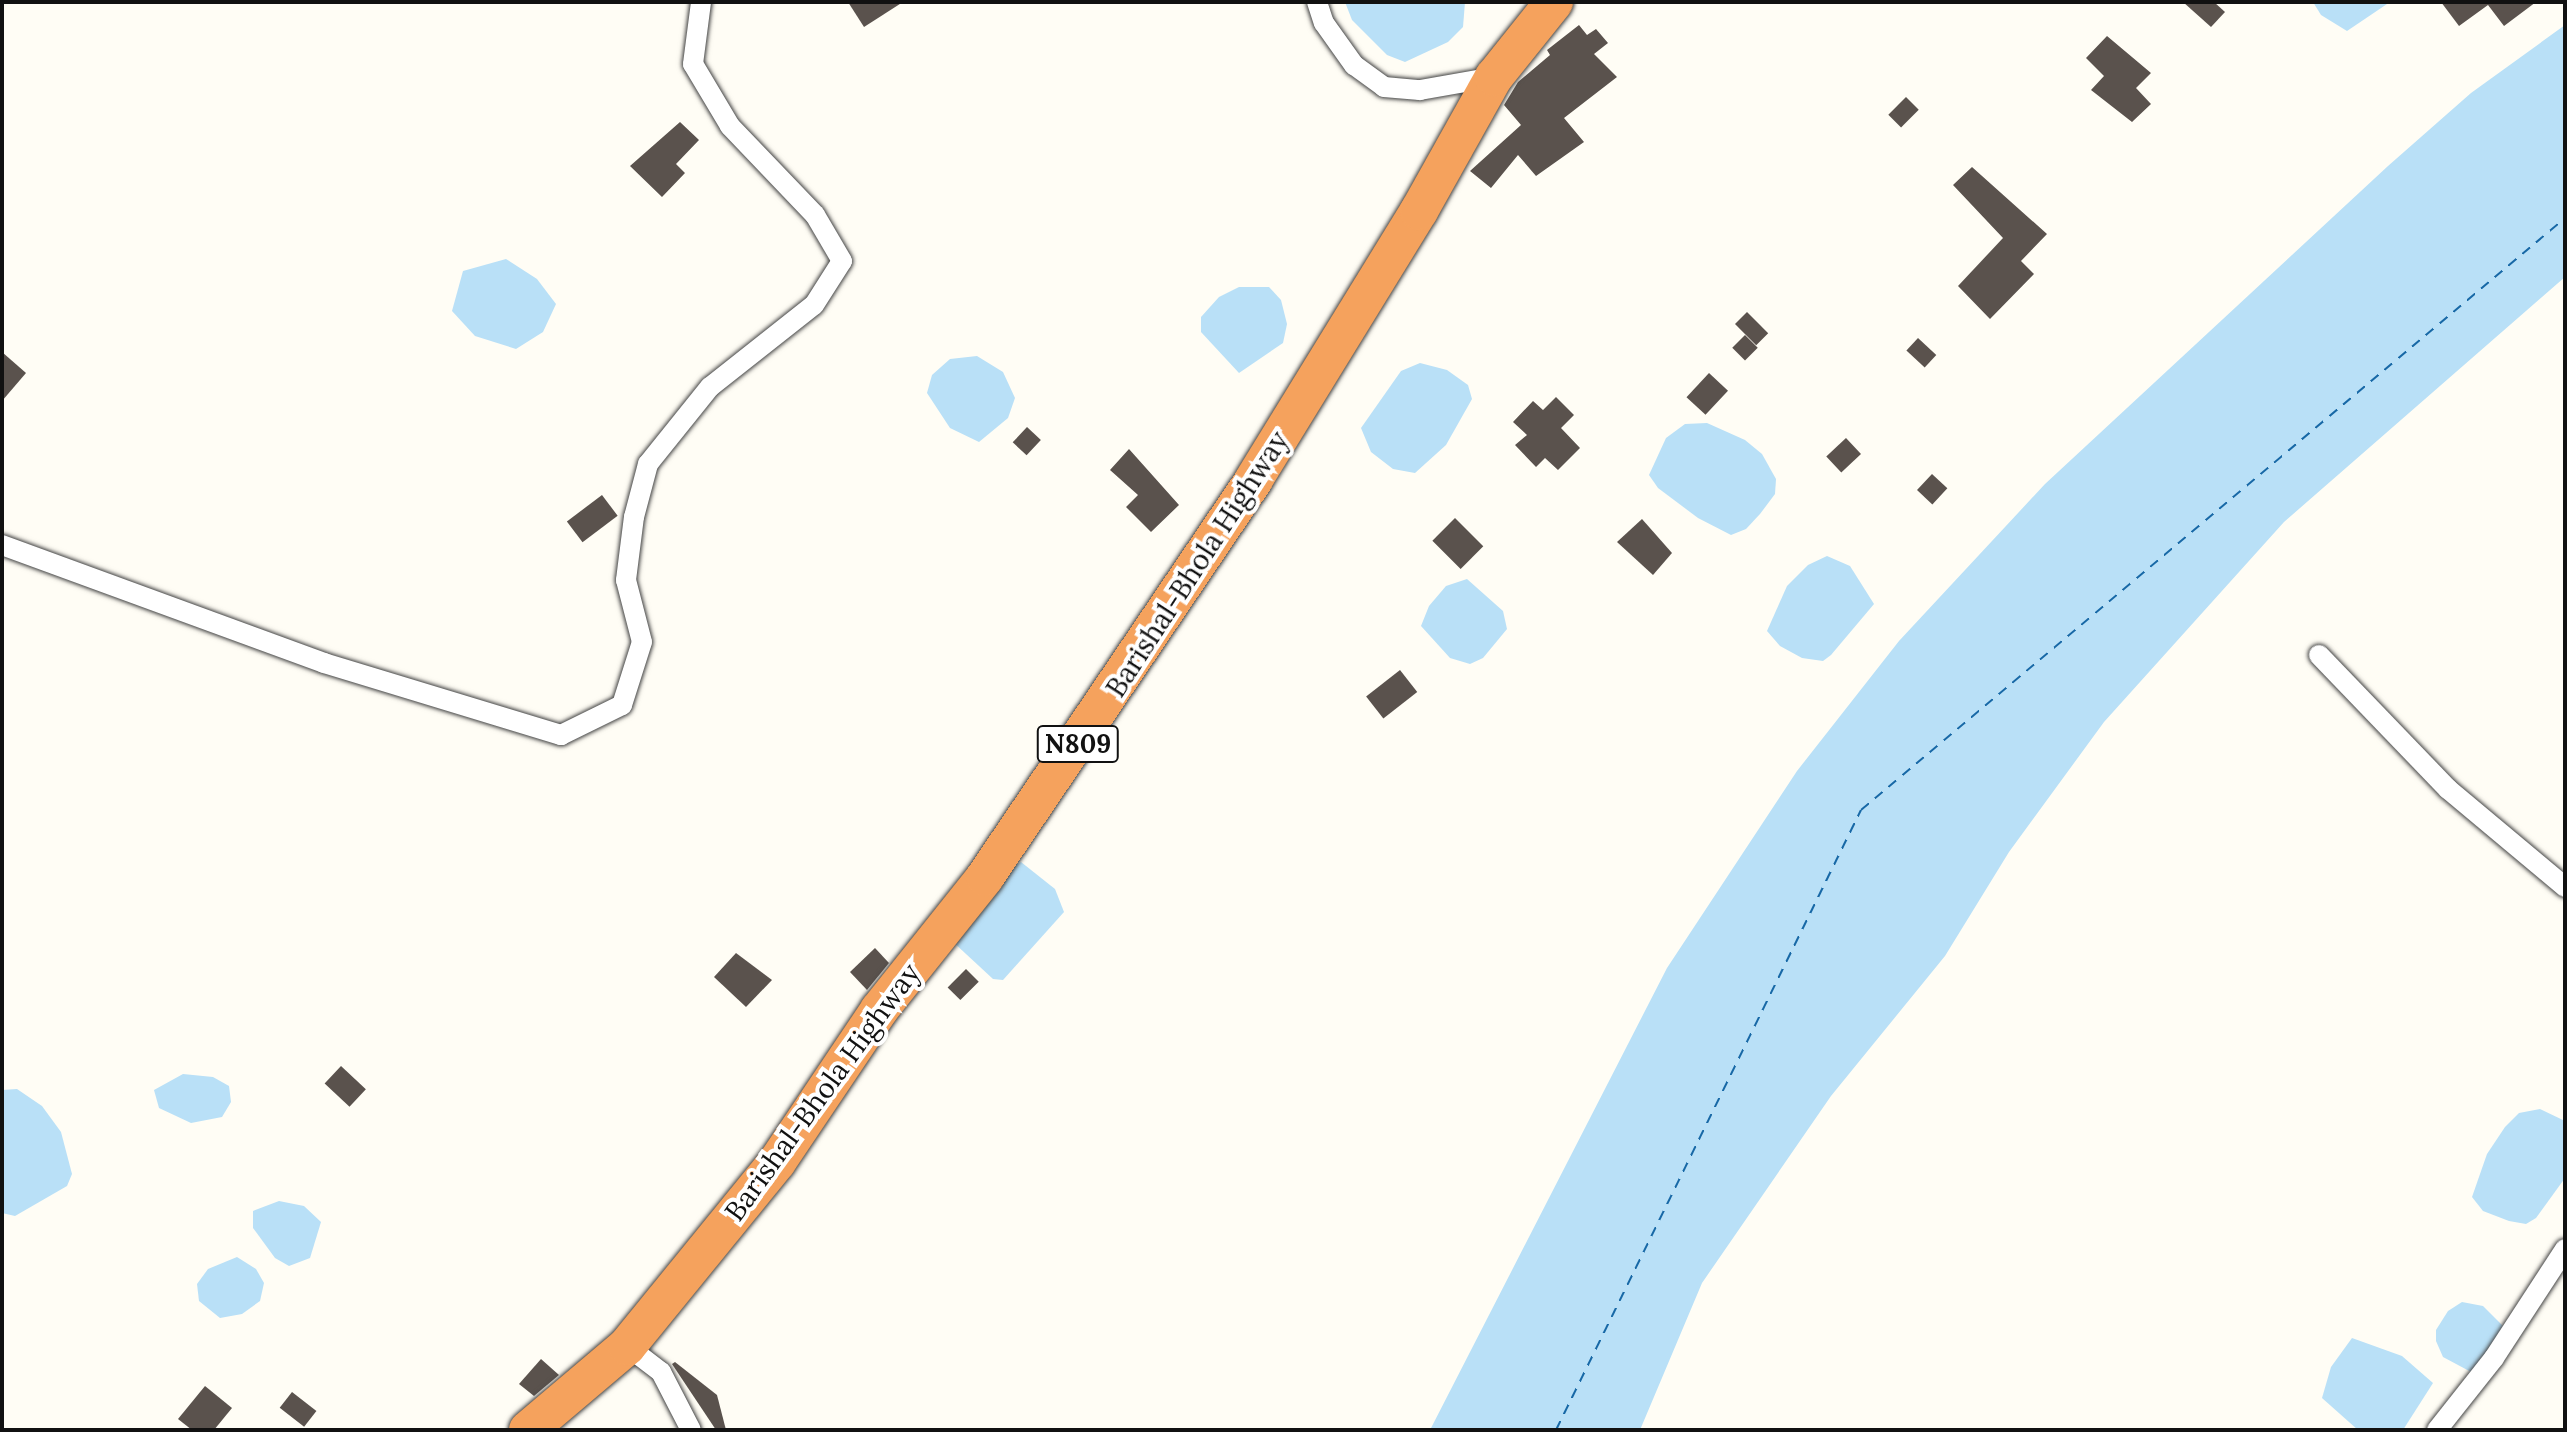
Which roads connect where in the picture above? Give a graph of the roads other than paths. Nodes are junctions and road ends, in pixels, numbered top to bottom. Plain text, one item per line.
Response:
1 (701, 2) edge
2 (1317, 2) edge
3 (1554, 2) edge
4 (1494, 77) junction
5 (2, 545) edge
6 (2319, 655) dead end
7 (2565, 887) edge
8 (2565, 1249) edge
9 (627, 1346) junction
10 (528, 1430) edge
11 (691, 1430) edge
12 (2437, 1430) edge

1 - 5 street
2 - 4 street
3 - 4 highway, Barishal-Bhola Highway / N809
4 - 9 highway, Barishal-Bhola Highway / N809
6 - 7 street
8 - 12 street
9 - 10 highway, Barishal-Bhola Highway / N809
9 - 11 street

